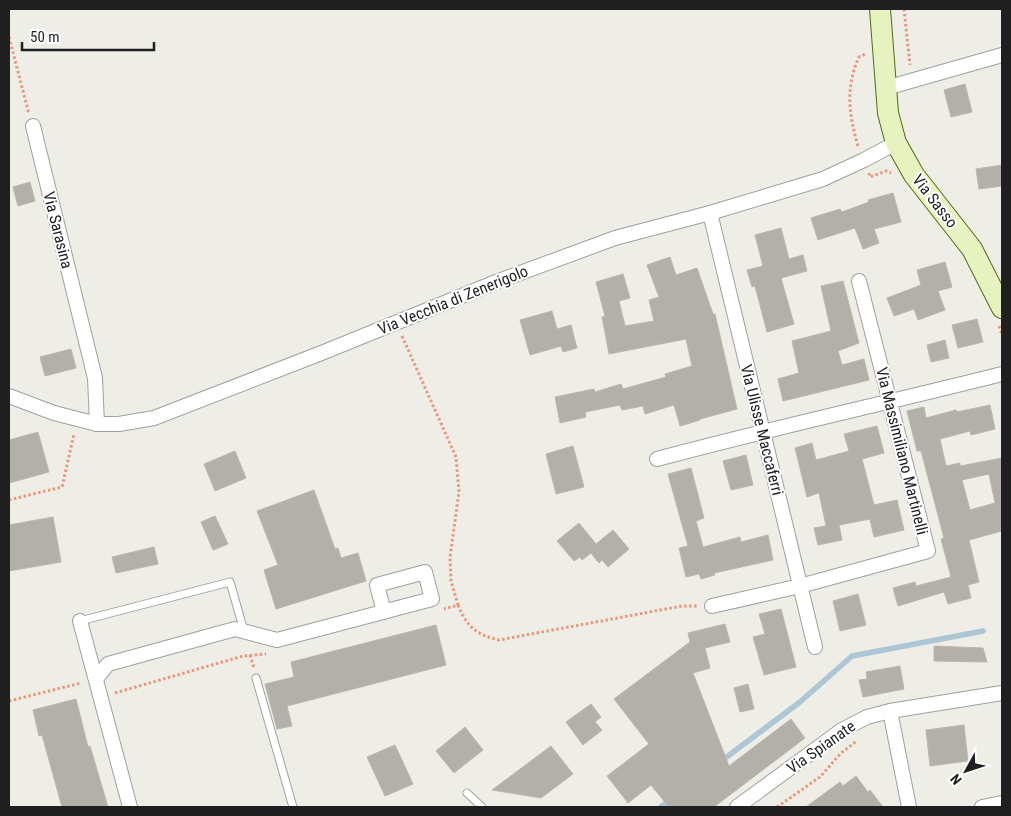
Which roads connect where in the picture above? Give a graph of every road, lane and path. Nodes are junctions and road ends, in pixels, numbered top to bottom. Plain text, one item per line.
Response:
1 (880, 9) edge
2 (904, 9) edge
3 (9, 37) edge
4 (884, 51) junction
5 (1002, 55) edge
6 (886, 88) junction
7 (33, 126) joint
8 (896, 143) junction
9 (864, 160) junction
10 (870, 177) dead end
11 (710, 213) junction
12 (859, 281) dead end
13 (1002, 308) edge
14 (396, 323) junction
15 (1002, 374) edge
16 (9, 396) edge
17 (890, 402) junction
18 (78, 420) junction
19 (97, 424) junction
20 (762, 431) junction
21 (658, 459) dead end
22 (9, 500) edge
23 (800, 586) junction
24 (458, 605) junction
25 (712, 606) joint
26 (439, 610) dead end
27 (384, 612) dead end
28 (80, 621) joint
29 (244, 631) junction
30 (815, 648) dead end
31 (269, 654) dead end
32 (256, 678) dead end
33 (96, 679) junction
34 (1002, 692) edge
35 (100, 697) junction
36 (9, 701) edge
37 (890, 711) junction
38 (861, 738) dead end
39 (467, 793) dead end
40 (1002, 803) edge
41 (130, 807) edge
42 (293, 807) edge
43 (482, 807) edge
44 (737, 807) edge
45 (777, 807) edge
46 (909, 807) edge
47 (982, 807) edge

1 - 4 street, Via Sasso
2 - 4 path
3 - 7 path
4 - 6 street, Via Sasso
4 - 9 path
5 - 6 street
6 - 8 street, Via Sasso
7 - 19 street, Via Sarasina
8 - 9 street, Via Vecchia di Zenerigolo
8 - 13 street, Via Sasso
9 - 10 path
9 - 11 street, Via Vecchia di Zenerigolo
11 - 14 street, Via Vecchia di Zenerigolo
11 - 20 street, Via Ulisse Maccaferri
12 - 17 street, Via Massimiliano Martinelli
14 - 19 street, Via Vecchia di Zenerigolo
14 - 24 path
15 - 17 street
16 - 18 street, Via Vecchia di Zenerigolo
17 - 20 street
17 - 23 street, Via Massimiliano Martinelli
18 - 19 street, Via Vecchia di Zenerigolo
18 - 22 path
20 - 21 street
20 - 23 street, Via Ulisse Maccaferri
23 - 25 street, Via Massimiliano Martinelli
23 - 30 street, Via Ulisse Maccaferri
24 - 25 path
24 - 26 path
27 - 29 street
28 - 29 lane
28 - 33 street
29 - 33 street
31 - 35 path
32 - 42 lane
33 - 35 street
33 - 36 path
34 - 37 street, Via Spianate
35 - 41 street
37 - 44 street, Via Spianate
37 - 46 street
38 - 45 path
39 - 43 lane
40 - 47 street

